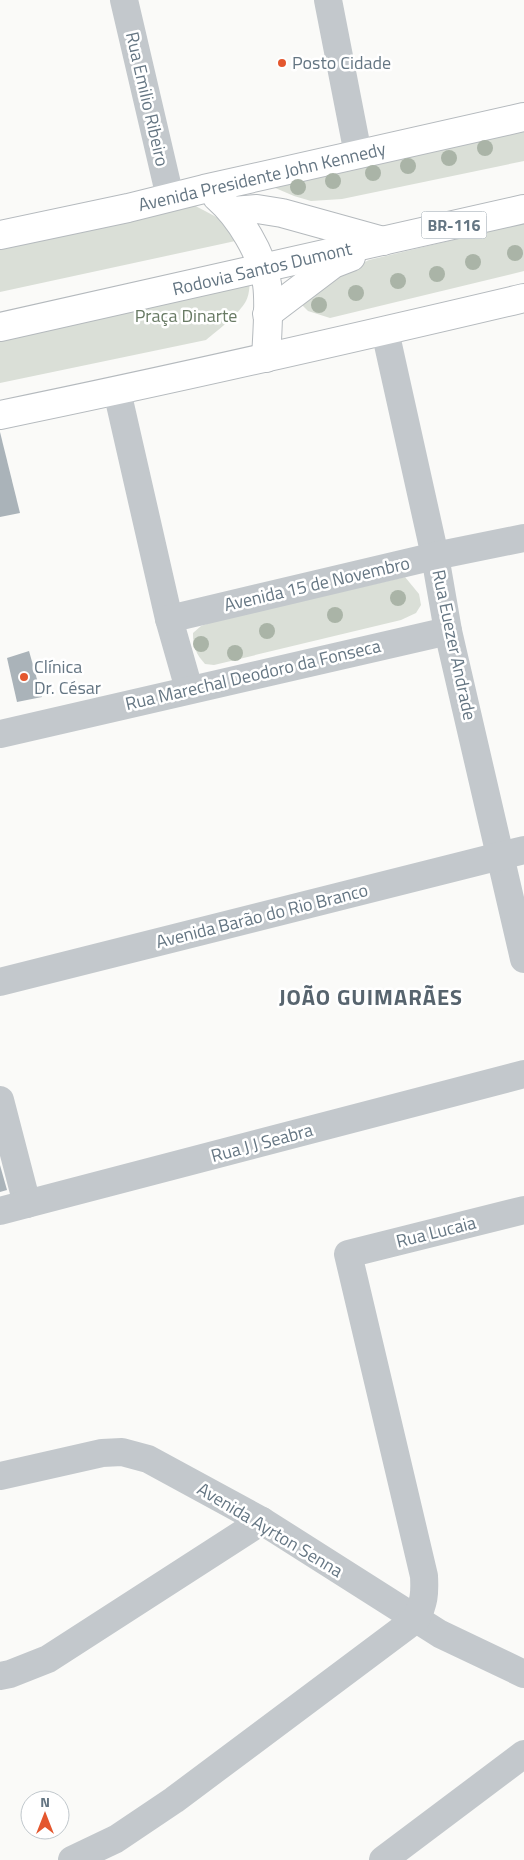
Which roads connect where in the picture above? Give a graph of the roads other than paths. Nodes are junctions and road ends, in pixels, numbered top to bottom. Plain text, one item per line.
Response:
1 (124, 0) edge
2 (328, 0) edge
3 (524, 117) edge
4 (358, 154) junction
5 (204, 188) junction
6 (170, 197) junction
7 (524, 209) edge
8 (233, 211) junction
9 (0, 235) edge
10 (384, 242) junction
11 (263, 268) junction
12 (524, 298) edge
13 (267, 314) junction
14 (0, 327) edge
15 (385, 331) junction
16 (266, 358) junction
17 (117, 391) junction
18 (0, 415) edge
19 (524, 538) edge
20 (436, 556) junction
21 (169, 619) junction
22 (448, 630) junction
23 (189, 689) junction
24 (0, 734) edge
25 (512, 853) edge
26 (524, 959) edge
27 (0, 982) edge
28 (524, 1074) edge
29 (0, 1100) edge
30 (27, 1204) junction
31 (524, 1210) edge
32 (0, 1211) edge
33 (0, 1476) edge
34 (262, 1521) junction
35 (416, 1619) junction
36 (524, 1674) edge
37 (0, 1676) edge
38 (524, 1754) edge
39 (72, 1860) edge
40 (383, 1860) edge

1 - 6 street, Rua Emilio Ribeiro
2 - 4 street
3 - 4 main road, Avenida Presidente John Kennedy
4 - 5 main road, Avenida Presidente John Kennedy
5 - 6 main road, Avenida Presidente John Kennedy
5 - 8 main road
6 - 9 main road, Avenida Presidente John Kennedy
7 - 10 main road, Rodovia Santos Dumont / BR-116
8 - 10 main road
8 - 11 main road
10 - 11 main road, Rodovia Santos Dumont / BR-116
10 - 13 main road
11 - 13 main road
11 - 14 main road, Rodovia Santos Dumont / BR-116
12 - 15 main road
13 - 16 main road
15 - 16 main road
15 - 20 street, Rua Euezer Andrade
16 - 17 main road
17 - 18 main road
17 - 21 street
19 - 20 street, Avenida 15 de Novembro
20 - 21 street, Avenida 15 de Novembro
20 - 22 street, Rua Euezer Andrade
21 - 23 street
22 - 23 street, Rua Marechal Deodoro da Fonseca
22 - 25 street, Rua Euezer Andrade
23 - 24 street, Rua Marechal Deodoro da Fonseca
25 - 26 street, Rua Euezer Andrade
25 - 27 street, Avenida Barão do Rio Branco
28 - 30 street, Rua J J Seabra
29 - 30 street
30 - 32 street, Rua J J Seabra
31 - 35 street, Rua Lucaia
33 - 34 street, Avenida Ayrton Senna
34 - 35 street, Avenida Ayrton Senna
34 - 37 street
35 - 36 street, Avenida Ayrton Senna
35 - 39 street
38 - 40 street

